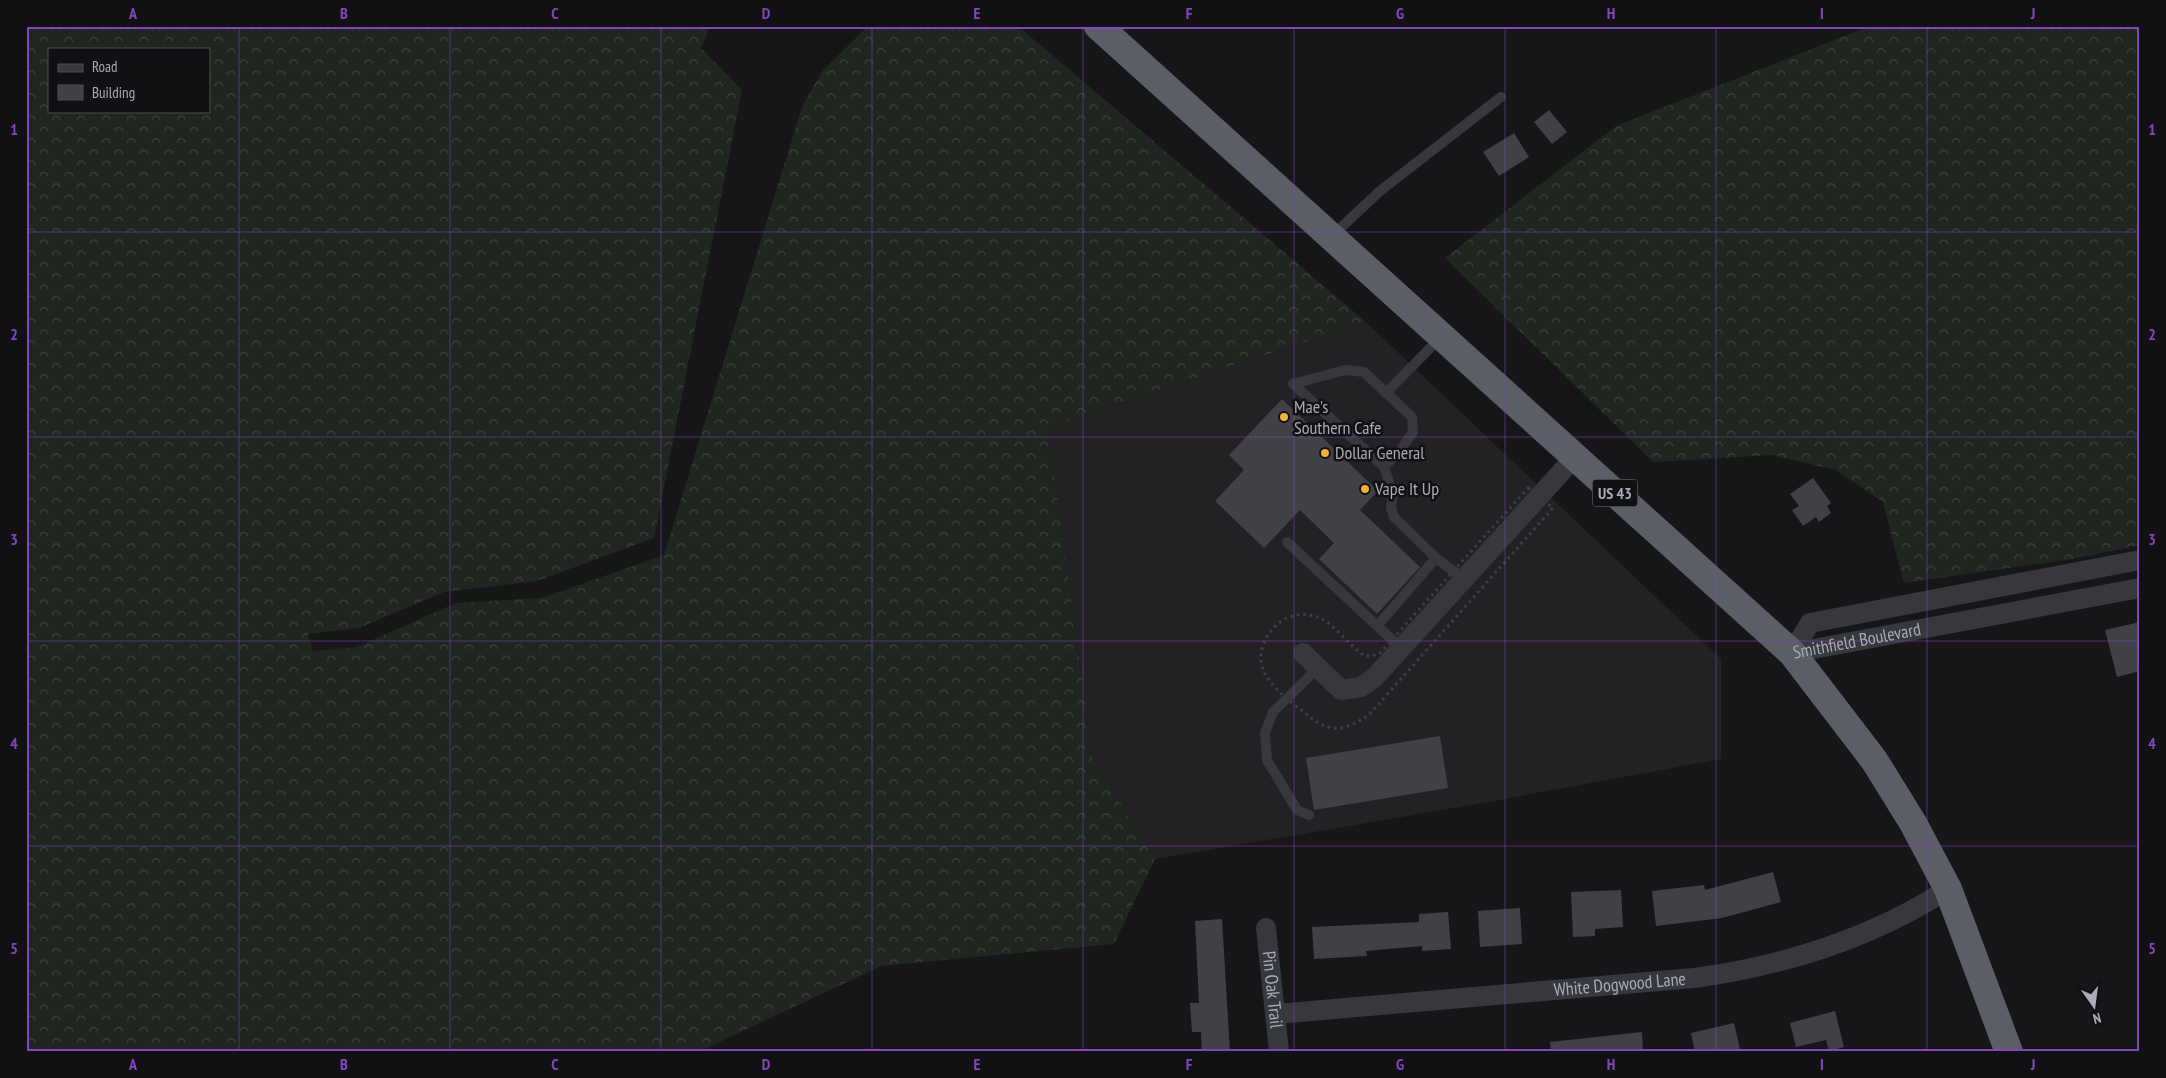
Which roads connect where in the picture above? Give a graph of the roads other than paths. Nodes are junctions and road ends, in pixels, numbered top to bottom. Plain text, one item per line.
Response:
1 (1098, 26) edge
2 (1501, 97) dead end
3 (1332, 237) junction
4 (1442, 336) junction
5 (1386, 393) junction
6 (1574, 457) junction
7 (1384, 467) junction
8 (1286, 542) dead end
9 (1436, 558) junction
10 (2140, 560) edge
11 (1464, 579) junction
12 (2140, 588) edge
13 (1377, 626) junction
14 (1401, 648) junction
15 (1792, 653) junction
16 (1303, 654) dead end
17 (1318, 668) junction
18 (1309, 814) dead end
19 (1948, 890) junction
20 (1266, 928) dead end
21 (1276, 1014) junction
22 (1279, 1052) edge
23 (2009, 1052) edge

1 - 3 highway, US 43
2 - 3 lane
3 - 4 highway, US 43
4 - 5 lane
4 - 6 highway, US 43
5 - 7 lane
5 - 7 lane
6 - 11 street
6 - 15 highway, US 43
7 - 9 lane
8 - 13 lane
9 - 11 lane
9 - 13 lane
10 - 15 street, Smithfield Boulevard
11 - 14 street
12 - 15 street, Smithfield Boulevard
13 - 14 lane
14 - 17 street
15 - 19 highway, US 43
16 - 17 street
17 - 18 lane
19 - 21 street, White Dogwood Lane
19 - 23 highway, US 43
20 - 21 street, Pin Oak Trail
21 - 22 street, Pin Oak Trail

